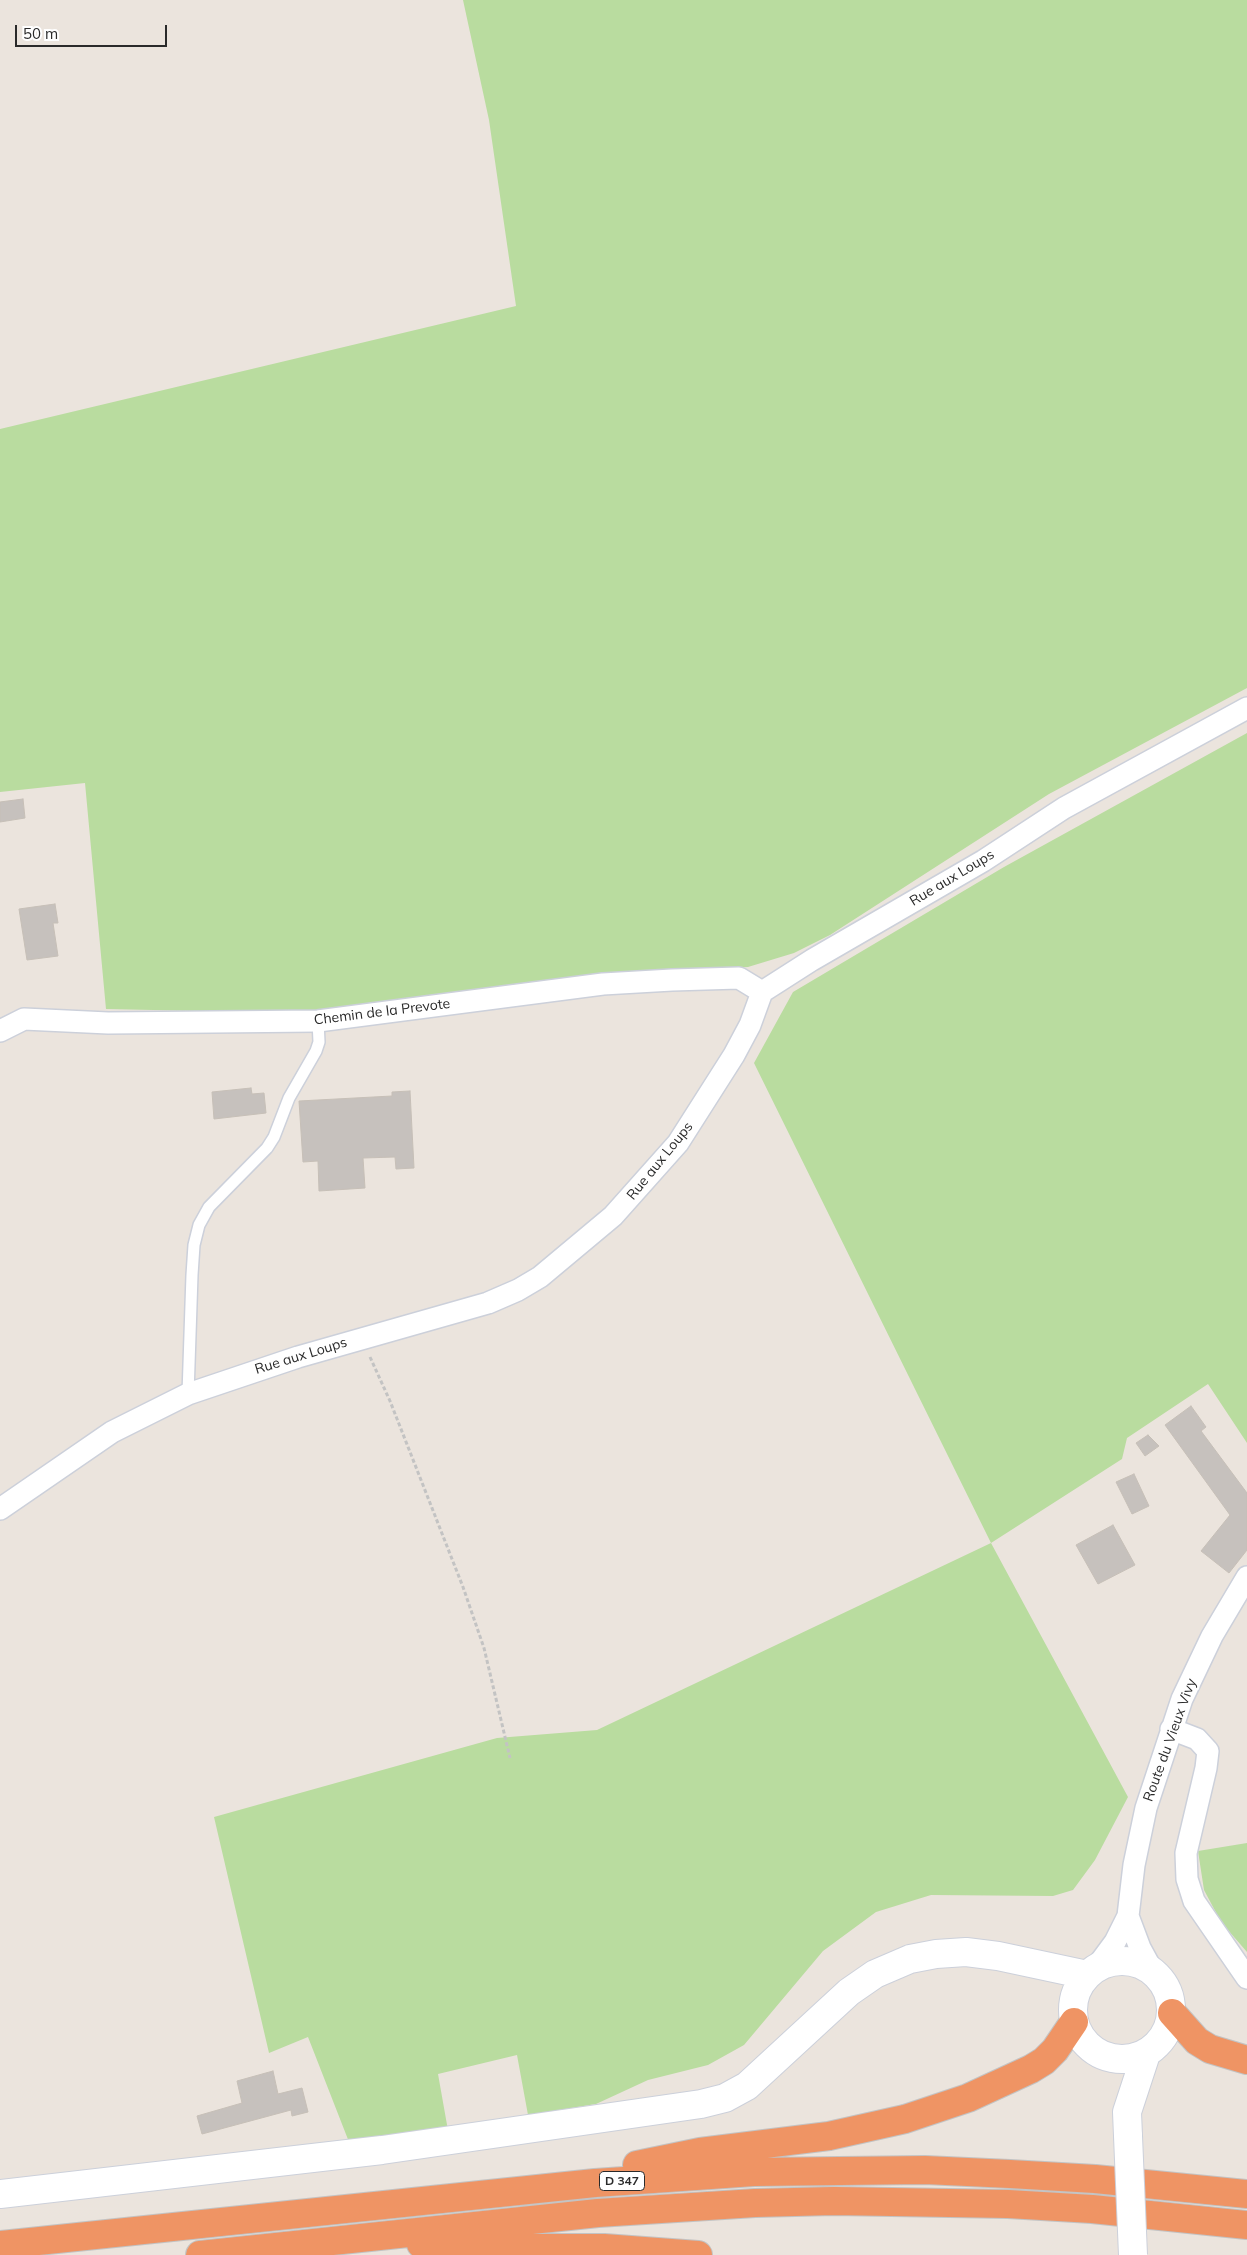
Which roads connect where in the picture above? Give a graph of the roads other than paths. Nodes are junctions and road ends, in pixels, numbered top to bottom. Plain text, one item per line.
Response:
1 (1247, 708) edge
2 (762, 992) junction
3 (318, 1021) junction
4 (0, 1031) edge
5 (188, 1394) junction
6 (0, 1510) edge
7 (1247, 1577) edge
8 (1171, 1729) junction
9 (1128, 1916) junction
10 (1031, 1965) junction
11 (1152, 1970) junction
12 (1091, 1972) junction
13 (1247, 1978) edge
14 (1073, 2012) junction
15 (1172, 2013) junction
16 (1095, 2052) junction
17 (1146, 2054) junction
18 (1247, 2060) edge
19 (1128, 2124) junction
20 (506, 2192) junction
21 (0, 2194) edge
22 (1247, 2194) edge
23 (1247, 2225) edge
24 (359, 2238) junction
25 (0, 2245) edge
26 (200, 2255) edge
27 (698, 2255) edge
28 (1133, 2255) edge

1 - 2 street, Rue aux Loups
2 - 3 street, Chemin de la Prevote
2 - 5 street, Rue aux Loups
3 - 4 street, Chemin de la Prevote
3 - 5 lane
5 - 6 street, Rue aux Loups
7 - 8 street, Route du Vieux Vivy
8 - 9 street, Route du Vieux Vivy
8 - 13 street
9 - 11 street, Route du Vieux Vivy
9 - 12 street, Route du Vieux Vivy
10 - 12 street
10 - 14 street
10 - 21 street
11 - 12 street
11 - 15 street
12 - 14 street
14 - 16 street
14 - 20 highway
15 - 17 street
15 - 18 highway
16 - 17 street
16 - 19 street
17 - 19 street
19 - 28 street, bridge
20 - 22 highway, D 347
20 - 25 highway, D 347
23 - 24 highway, D 347
24 - 26 highway, D 347
24 - 27 highway

